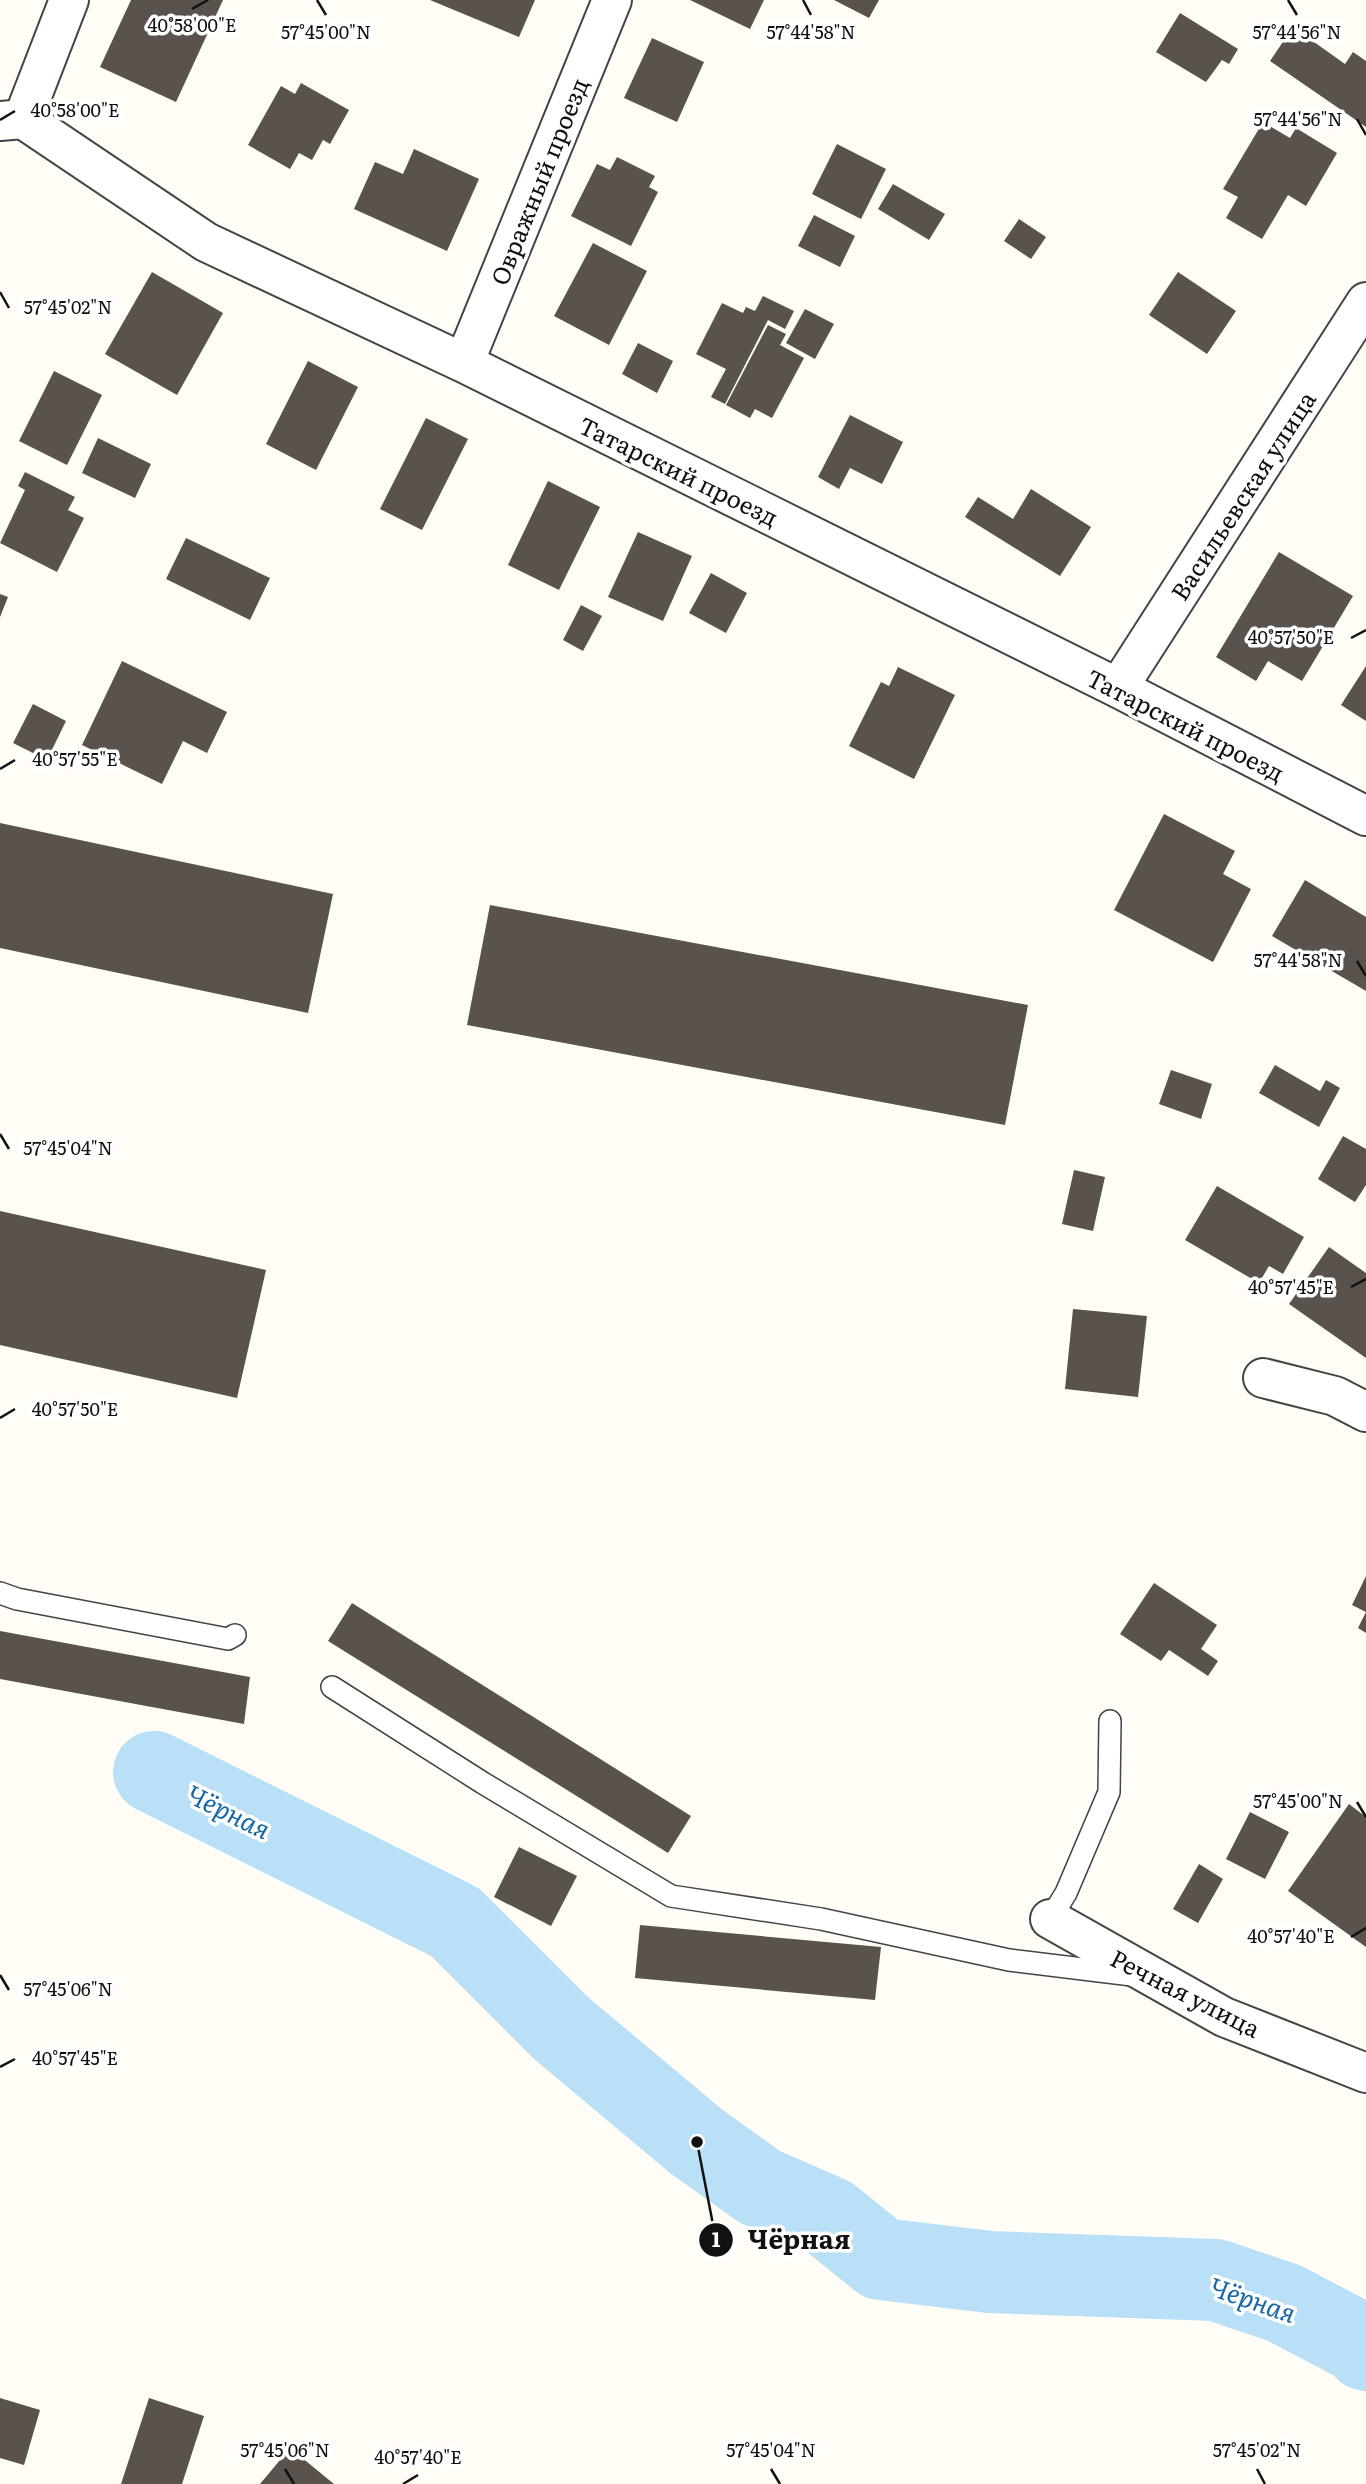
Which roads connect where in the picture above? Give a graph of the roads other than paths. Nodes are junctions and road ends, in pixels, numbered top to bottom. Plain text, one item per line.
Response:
1 (69, 0) edge
2 (612, 0) edge
3 (11, 120) edge
4 (1366, 302) edge
5 (464, 363) junction
6 (1118, 688) junction
7 (1366, 816) edge
8 (1263, 1378) dead end
9 (1366, 1412) edge
10 (0, 1593) edge
11 (235, 1636) dead end
12 (332, 1687) dead end
13 (1110, 1721) dead end
14 (1050, 1919) joint
15 (1155, 1978) junction
16 (1366, 2073) edge

1 - 3 street
2 - 5 street, Овражный проезд
3 - 5 street, Татарский проезд
4 - 6 street, Васильевская улица
5 - 6 street, Татарский проезд
6 - 7 street, Татарский проезд
8 - 9 street
10 - 11 lane
12 - 15 lane
13 - 14 lane
14 - 15 street, Речная улица
15 - 16 street, Речная улица

